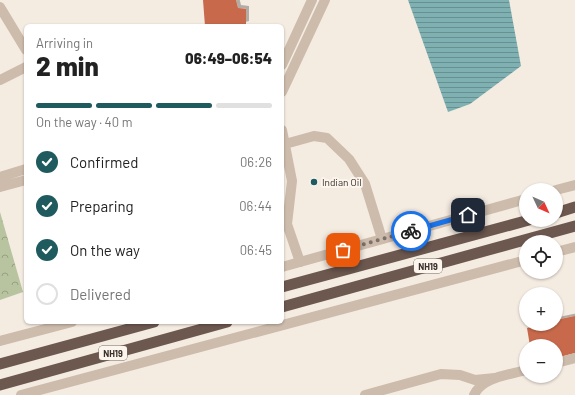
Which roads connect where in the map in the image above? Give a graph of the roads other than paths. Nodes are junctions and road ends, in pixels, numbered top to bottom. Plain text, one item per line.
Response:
1 (312, 0) edge
2 (325, 0) edge
3 (0, 7) edge
4 (24, 47) edge
5 (284, 60) edge
6 (296, 63) junction
7 (24, 68) edge
8 (0, 80) edge
9 (284, 88) edge
10 (284, 139) edge
11 (285, 144) junction
12 (24, 170) edge
13 (0, 177) edge
14 (24, 181) edge
15 (575, 185) edge
16 (0, 187) edge
17 (563, 188) edge
18 (519, 201) edge
19 (575, 207) edge
20 (563, 211) edge
21 (519, 223) edge
22 (575, 226) edge
23 (382, 239) junction
24 (575, 247) edge
25 (563, 250) edge
26 (300, 262) junction
27 (519, 262) edge
28 (284, 266) edge
29 (284, 286) edge
30 (284, 306) edge
31 (64, 324) edge
32 (147, 324) edge
33 (220, 324) edge
34 (0, 341) edge
35 (575, 358) edge
36 (563, 361) edge
37 (0, 364) edge
38 (519, 372) edge
39 (495, 378) junction
40 (0, 385) edge
41 (21, 395) edge
42 (365, 395) edge
43 (474, 395) edge

1 - 5 street
2 - 6 street
3 - 4 street
5 - 6 street
6 - 9 street
7 - 8 street
10 - 11 street
11 - 23 street
11 - 26 street
12 - 13 street
14 - 16 street
15 - 17 street
18 - 23 street
19 - 20 highway
21 - 29 highway, NH19
22 - 30 highway, NH19
23 - 26 street
24 - 25 street
26 - 28 street
27 - 41 street
31 - 34 street
32 - 37 highway, NH19
33 - 40 highway, NH19
35 - 36 street
38 - 39 street
39 - 42 street
39 - 43 street

